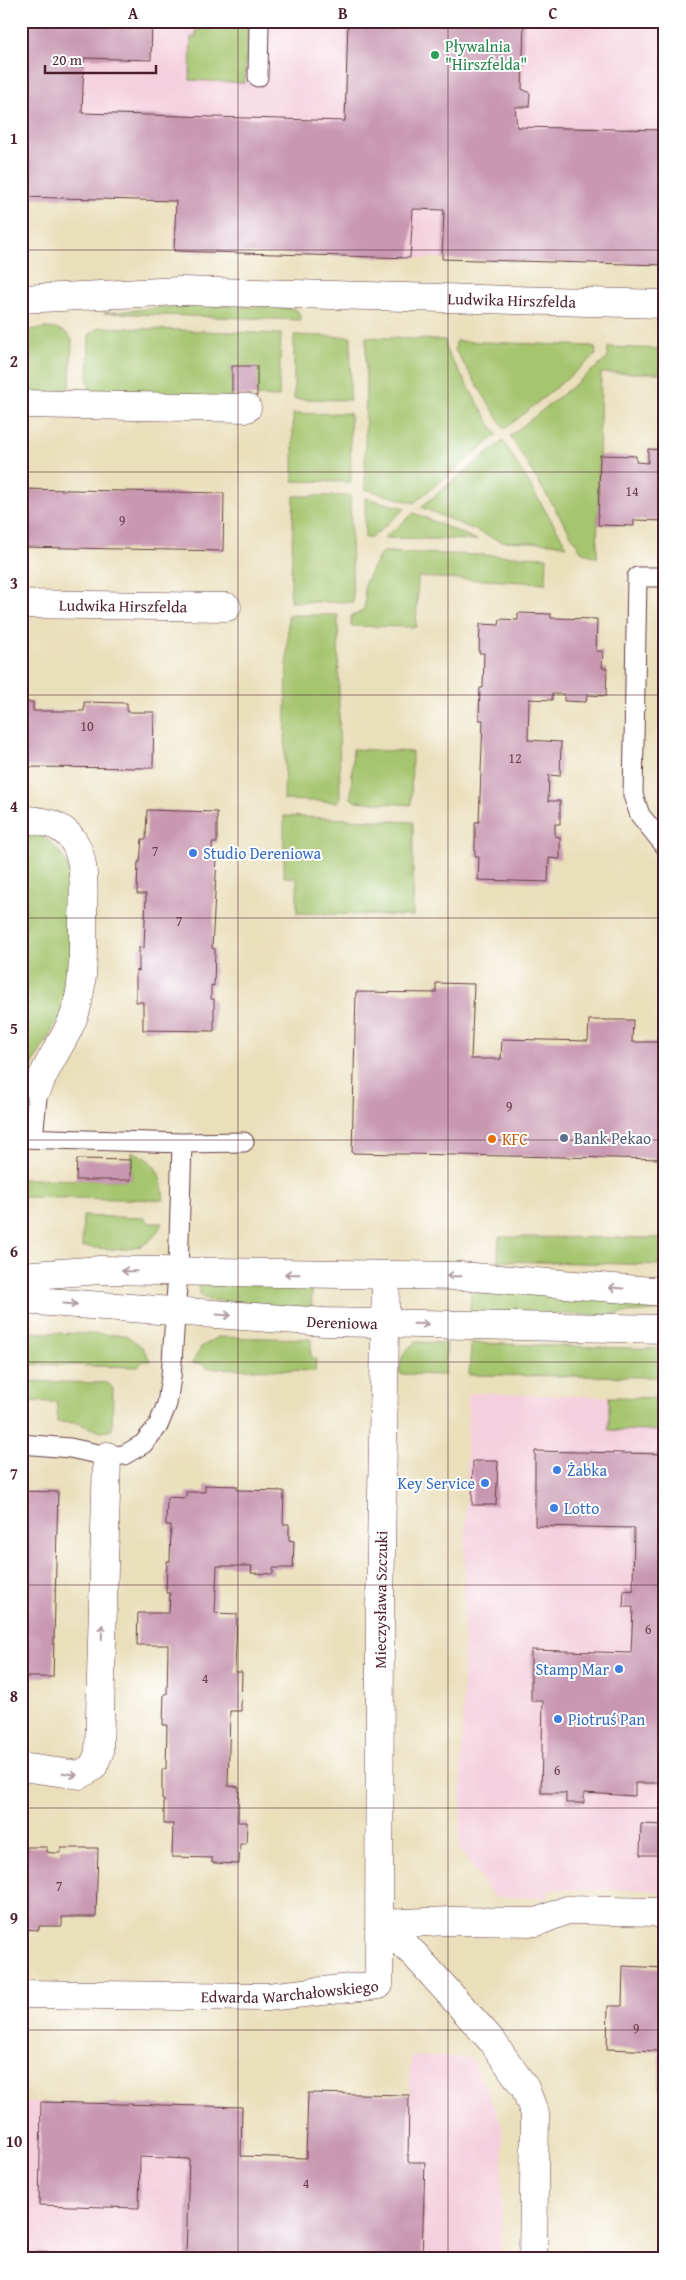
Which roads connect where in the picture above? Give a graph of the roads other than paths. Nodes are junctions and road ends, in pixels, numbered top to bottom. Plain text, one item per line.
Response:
1 (259, 21) edge
2 (258, 77) dead end
3 (21, 299) edge
4 (665, 304) edge
5 (21, 404) edge
6 (247, 408) dead end
7 (665, 577) edge
8 (21, 604) edge
9 (227, 607) dead end
10 (21, 820) edge
11 (665, 846) edge
12 (38, 1088) joint
13 (27, 1138) edge
14 (244, 1142) dead end
15 (182, 1143) junction
16 (178, 1271) junction
17 (21, 1276) edge
18 (386, 1276) junction
19 (665, 1292) edge
20 (21, 1300) edge
21 (175, 1312) junction
22 (385, 1323) junction
23 (665, 1329) edge
24 (21, 1444) edge
25 (107, 1456) junction
26 (21, 1767) edge
27 (665, 1916) edge
28 (381, 1924) junction
29 (21, 1994) edge
30 (533, 2259) edge

1 - 2 lane
3 - 4 street, Ludwika Hirszfelda
5 - 6 street
7 - 11 lane
8 - 9 street, Ludwika Hirszfelda
10 - 12 street
12 - 13 lane
13 - 15 lane
14 - 15 lane
15 - 16 lane
16 -> 17 street
18 -> 16 street
16 - 21 lane
19 -> 18 street
18 - 22 street, Mieczysława Szczuki
20 -> 21 street, Dereniowa
21 -> 22 street, Dereniowa
21 - 25 lane
22 -> 23 street, Dereniowa
22 - 28 street, Mieczysława Szczuki
24 - 25 lane
26 -> 25 street
27 - 28 street
28 - 29 street, Edwarda Warchałowskiego
28 - 30 street

